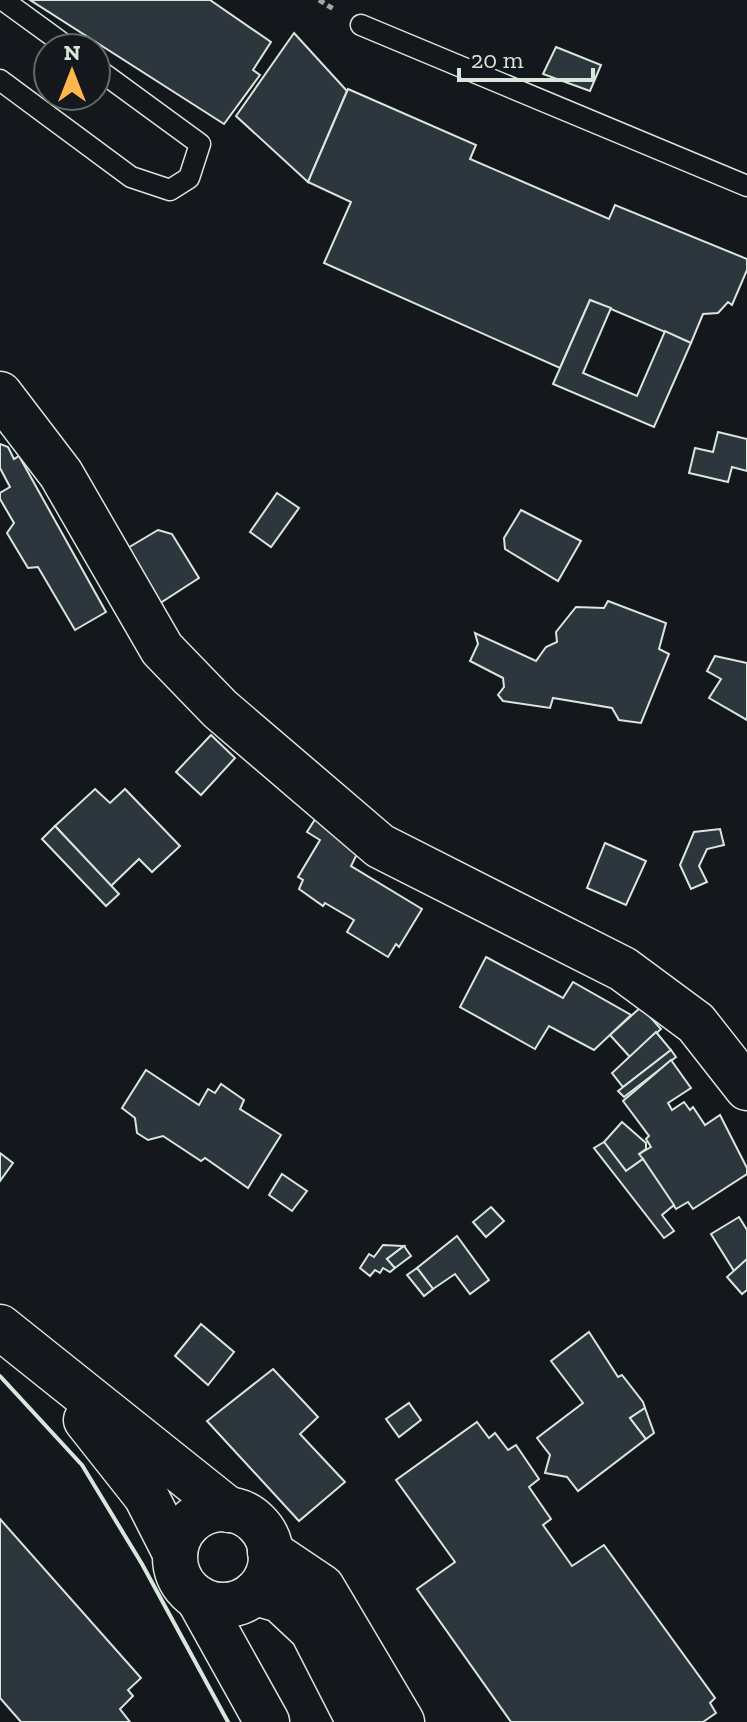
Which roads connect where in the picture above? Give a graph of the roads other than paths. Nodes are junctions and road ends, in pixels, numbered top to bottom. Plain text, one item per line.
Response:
1 (3, 0) edge
2 (361, 25) dead end
3 (47, 32) edge
4 (0, 80) edge
5 (112, 80) edge
6 (32, 104) edge
7 (43, 112) edge
8 (747, 186) edge
9 (0, 394) edge
10 (747, 1088) edge
11 (0, 1327) edge
12 (37, 1359) junction
13 (229, 1510) junction
14 (270, 1552) junction
15 (175, 1553) junction
16 (248, 1597) junction
17 (198, 1598) junction
18 (242, 1673) junction
19 (267, 1722) edge
20 (359, 1722) edge
21 (402, 1722) edge

1 - 3 lane
2 - 8 lane
4 - 6 lane
5 - 7 lane
9 - 10 main road
11 - 12 main road
12 - 13 main road
12 - 15 main road
13 - 14 main road
13 - 15 main road
14 - 16 main road
14 - 21 main road
15 - 17 main road
16 - 17 main road
16 - 18 main road
16 - 20 main road
17 - 18 main road
18 - 19 main road

